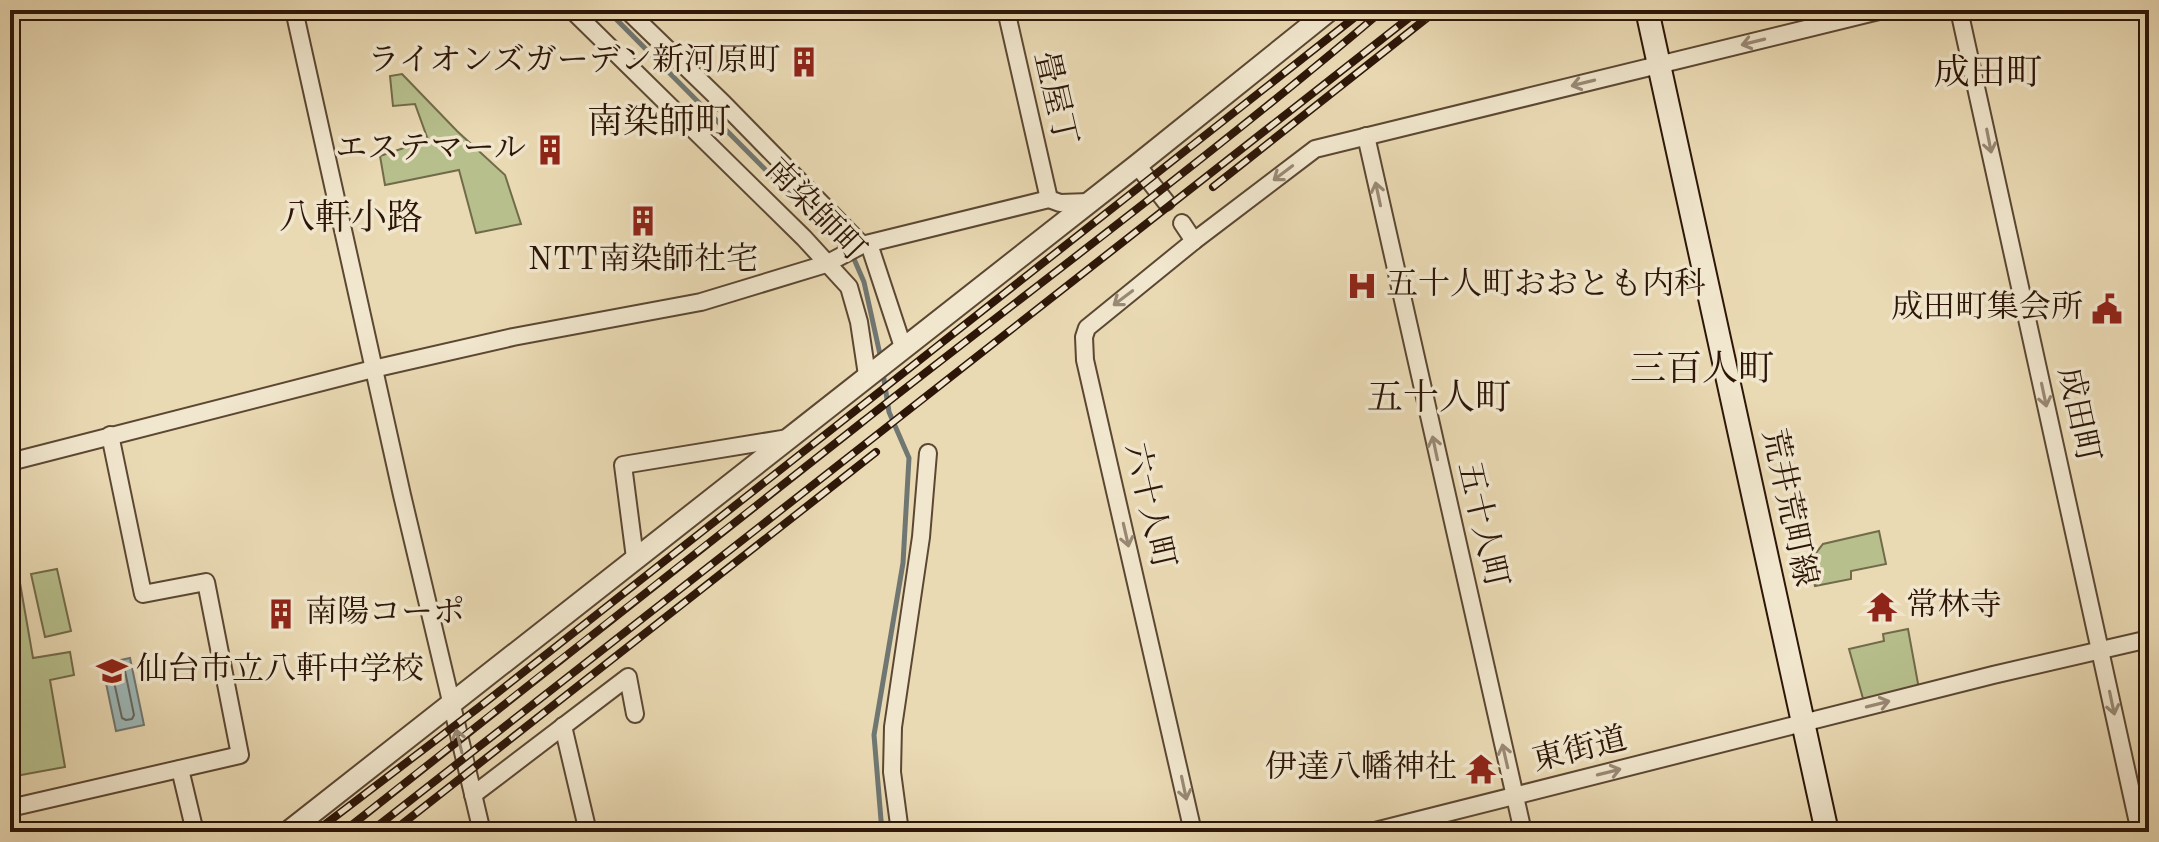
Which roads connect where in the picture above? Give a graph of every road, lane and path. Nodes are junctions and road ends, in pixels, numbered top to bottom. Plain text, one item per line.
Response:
1 (294, 10) edge
2 (572, 10) edge
3 (627, 10) edge
4 (1006, 10) edge
5 (1330, 10) edge
6 (1647, 10) edge
7 (1883, 10) edge
8 (1959, 10) edge
9 (1659, 65) junction
10 (1366, 136) junction
11 (1137, 165) junction
12 (1049, 199) junction
13 (1089, 202) junction
14 (1166, 202) dead end
15 (1182, 223) dead end
16 (1194, 241) junction
17 (865, 245) junction
18 (826, 264) junction
19 (900, 350) junction
20 (373, 369) junction
21 (870, 373) junction
22 (110, 435) junction
23 (790, 438) junction
24 (928, 453) dead end
25 (10, 462) edge
26 (635, 558) junction
27 (2149, 639) edge
28 (2101, 652) junction
29 (450, 704) junction
30 (635, 714) dead end
31 (1803, 723) junction
32 (563, 726) junction
33 (180, 769) junction
34 (473, 795) junction
35 (1514, 796) junction
36 (10, 808) edge
37 (195, 832) edge
38 (288, 832) edge
39 (482, 832) edge
40 (588, 832) edge
41 (900, 832) edge
42 (1193, 832) edge
43 (1371, 832) edge
44 (1523, 832) edge
45 (1827, 832) edge
46 (2140, 832) edge

1 - 20 street
2 - 18 street, 南染師町
3 - 17 street
4 - 12 street, 畳屋丁
5 - 11 street
6 - 9 main road, 荒井荒町線
7 -> 9 street, 六十人町
8 -> 28 street, 成田町
9 -> 10 street, 六十人町
9 - 31 main road, 荒井荒町線
10 -> 16 street, 六十人町
35 -> 10 street, 五十人町
11 - 13 street
11 - 14 street
12 - 13 street
12 - 17 street
13 - 19 street
15 - 16 street
16 -> 42 street, 六十人町
17 - 18 street
17 - 19 street
18 - 20 street
18 - 21 street, 南染師町
19 - 21 street
20 - 22 street
20 - 29 street
21 - 23 street
22 - 25 street
22 - 33 street
23 - 26 street
23 - 26 street
24 - 41 street
26 - 29 street
27 - 28 street, 東街道
31 -> 28 street, 東街道
28 -> 46 street, 成田町
34 -> 29 street
29 - 38 street
30 - 32 street
35 -> 31 street, 東街道
31 - 45 main road, 荒井荒町線
32 - 34 street
32 - 40 street
33 - 36 street
33 - 37 street
34 - 39 street
35 - 43 street, 東街道
35 - 44 street, 五十人町

